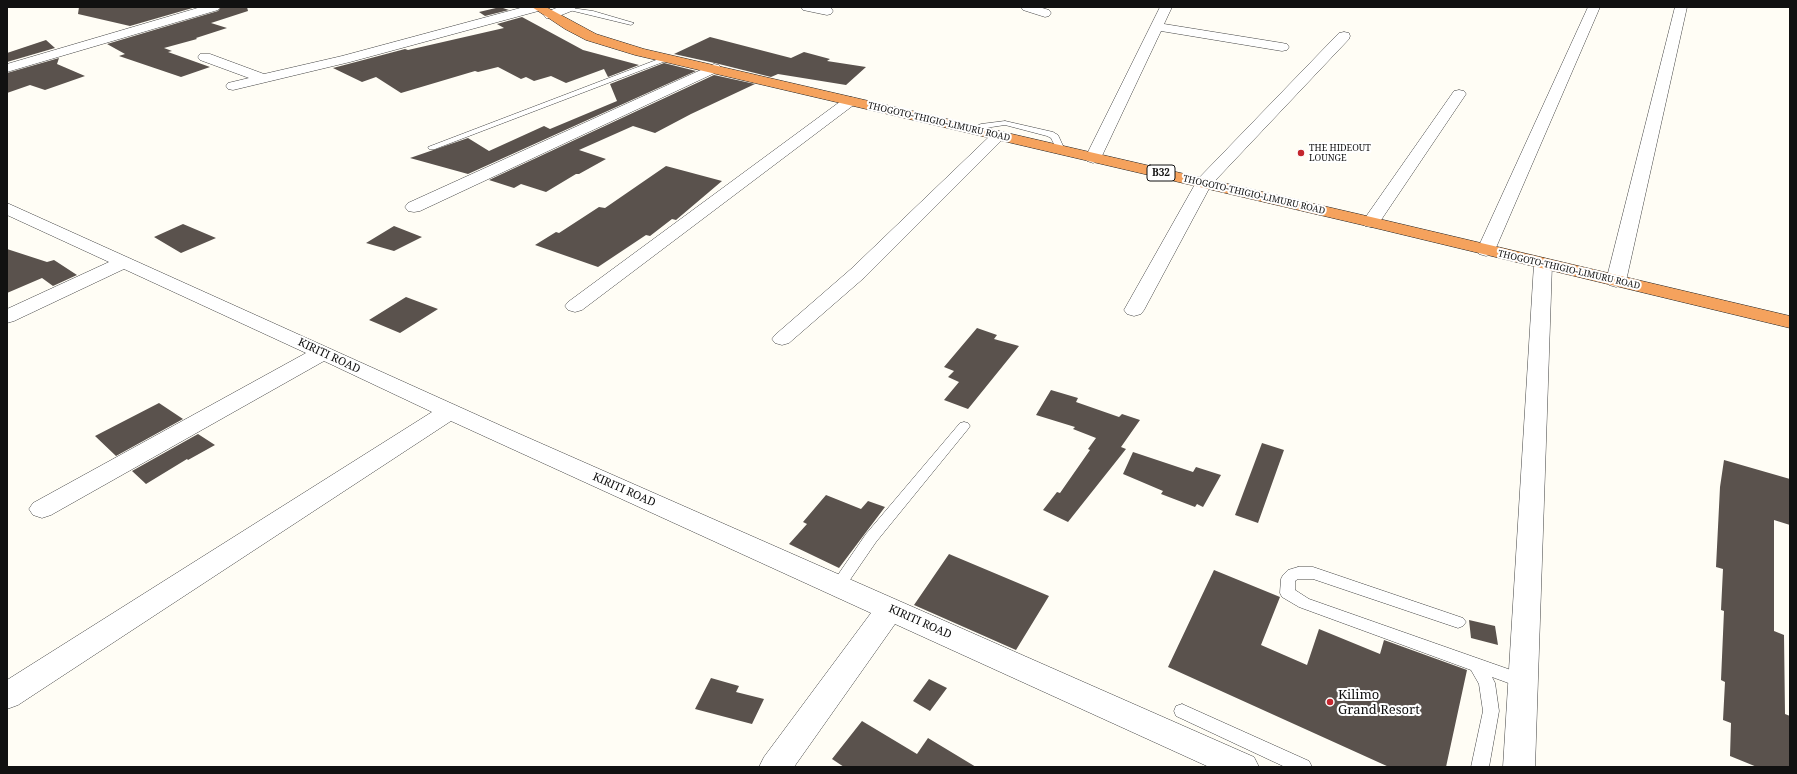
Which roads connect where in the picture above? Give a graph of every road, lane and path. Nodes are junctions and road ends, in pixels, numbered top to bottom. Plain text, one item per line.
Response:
1 (214, 7) edge
2 (807, 7) edge
3 (1027, 7) edge
4 (1166, 7) edge
5 (1594, 7) edge
6 (1681, 7) edge
7 (568, 8) edge
8 (542, 10) edge
9 (827, 11) dead end
10 (1045, 13) dead end
11 (631, 23) dead end
12 (1156, 26) junction
13 (1344, 36) dead end
14 (1282, 47) dead end
15 (205, 57) dead end
16 (667, 59) junction
17 (7, 68) edge
18 (714, 68) junction
19 (264, 79) junction
20 (233, 86) dead end
21 (1459, 94) dead end
22 (850, 101) junction
23 (972, 130) junction
24 (998, 136) junction
25 (432, 147) dead end
26 (1061, 150) junction
27 (1093, 158) junction
28 (1204, 183) junction
29 (414, 207) dead end
30 (7, 208) edge
31 (1371, 222) junction
32 (1486, 250) junction
33 (124, 262) junction
34 (1544, 264) junction
35 (1616, 281) junction
36 (575, 306) dead end
37 (1134, 310) dead end
38 (7, 317) edge
39 (1790, 322) edge
40 (782, 339) dead end
41 (323, 353) junction
42 (450, 412) junction
43 (964, 426) dead end
44 (42, 509) dead end
45 (838, 586) junction
46 (890, 609) junction
47 (1458, 622) dead end
48 (1478, 665) junction
49 (1522, 681) junction
50 (7, 696) edge
51 (1182, 711) dead end
52 (775, 767) edge
53 (1243, 767) edge
54 (1303, 767) edge
55 (1480, 767) edge
56 (1519, 767) edge

1 - 17 street
2 - 9 street
3 - 10 street
4 - 12 street
5 - 32 street
6 - 35 street
7 - 8 street
7 - 11 lane
8 - 16 highway, THOGOTO-THIGIO-LIMURU ROAD / B32
8 - 19 street
12 - 14 street
12 - 27 street
13 - 28 street
15 - 19 street
16 - 18 highway, THOGOTO-THIGIO-LIMURU ROAD / B32
16 - 25 lane
18 - 22 highway, THOGOTO-THIGIO-LIMURU ROAD / B32
18 - 29 street
19 - 20 street
21 - 31 street
22 - 23 highway, THOGOTO-THIGIO-LIMURU ROAD / B32
22 - 36 street
23 - 24 highway, THOGOTO-THIGIO-LIMURU ROAD / B32
23 - 26 lane
24 - 26 highway, THOGOTO-THIGIO-LIMURU ROAD / B32
24 - 40 street
26 - 27 highway, THOGOTO-THIGIO-LIMURU ROAD / B32
27 - 28 highway, THOGOTO-THIGIO-LIMURU ROAD / B32
28 - 31 highway, THOGOTO-THIGIO-LIMURU ROAD / B32
28 - 37 street
30 - 33 street, KIRITI ROAD
31 - 32 highway, THOGOTO-THIGIO-LIMURU ROAD / B32
32 - 34 highway, THOGOTO-THIGIO-LIMURU ROAD / B32
33 - 38 street
33 - 41 street, KIRITI ROAD
34 - 35 highway, THOGOTO-THIGIO-LIMURU ROAD / B32
34 - 49 street
35 - 39 highway, THOGOTO-THIGIO-LIMURU ROAD / B32
41 - 42 street, KIRITI ROAD
41 - 44 street
42 - 45 street, KIRITI ROAD
42 - 50 street
43 - 45 lane
45 - 46 street, KIRITI ROAD
46 - 52 street
46 - 53 street, KIRITI ROAD
47 - 48 lane
48 - 49 lane
48 - 55 lane
49 - 56 street
51 - 54 lane

